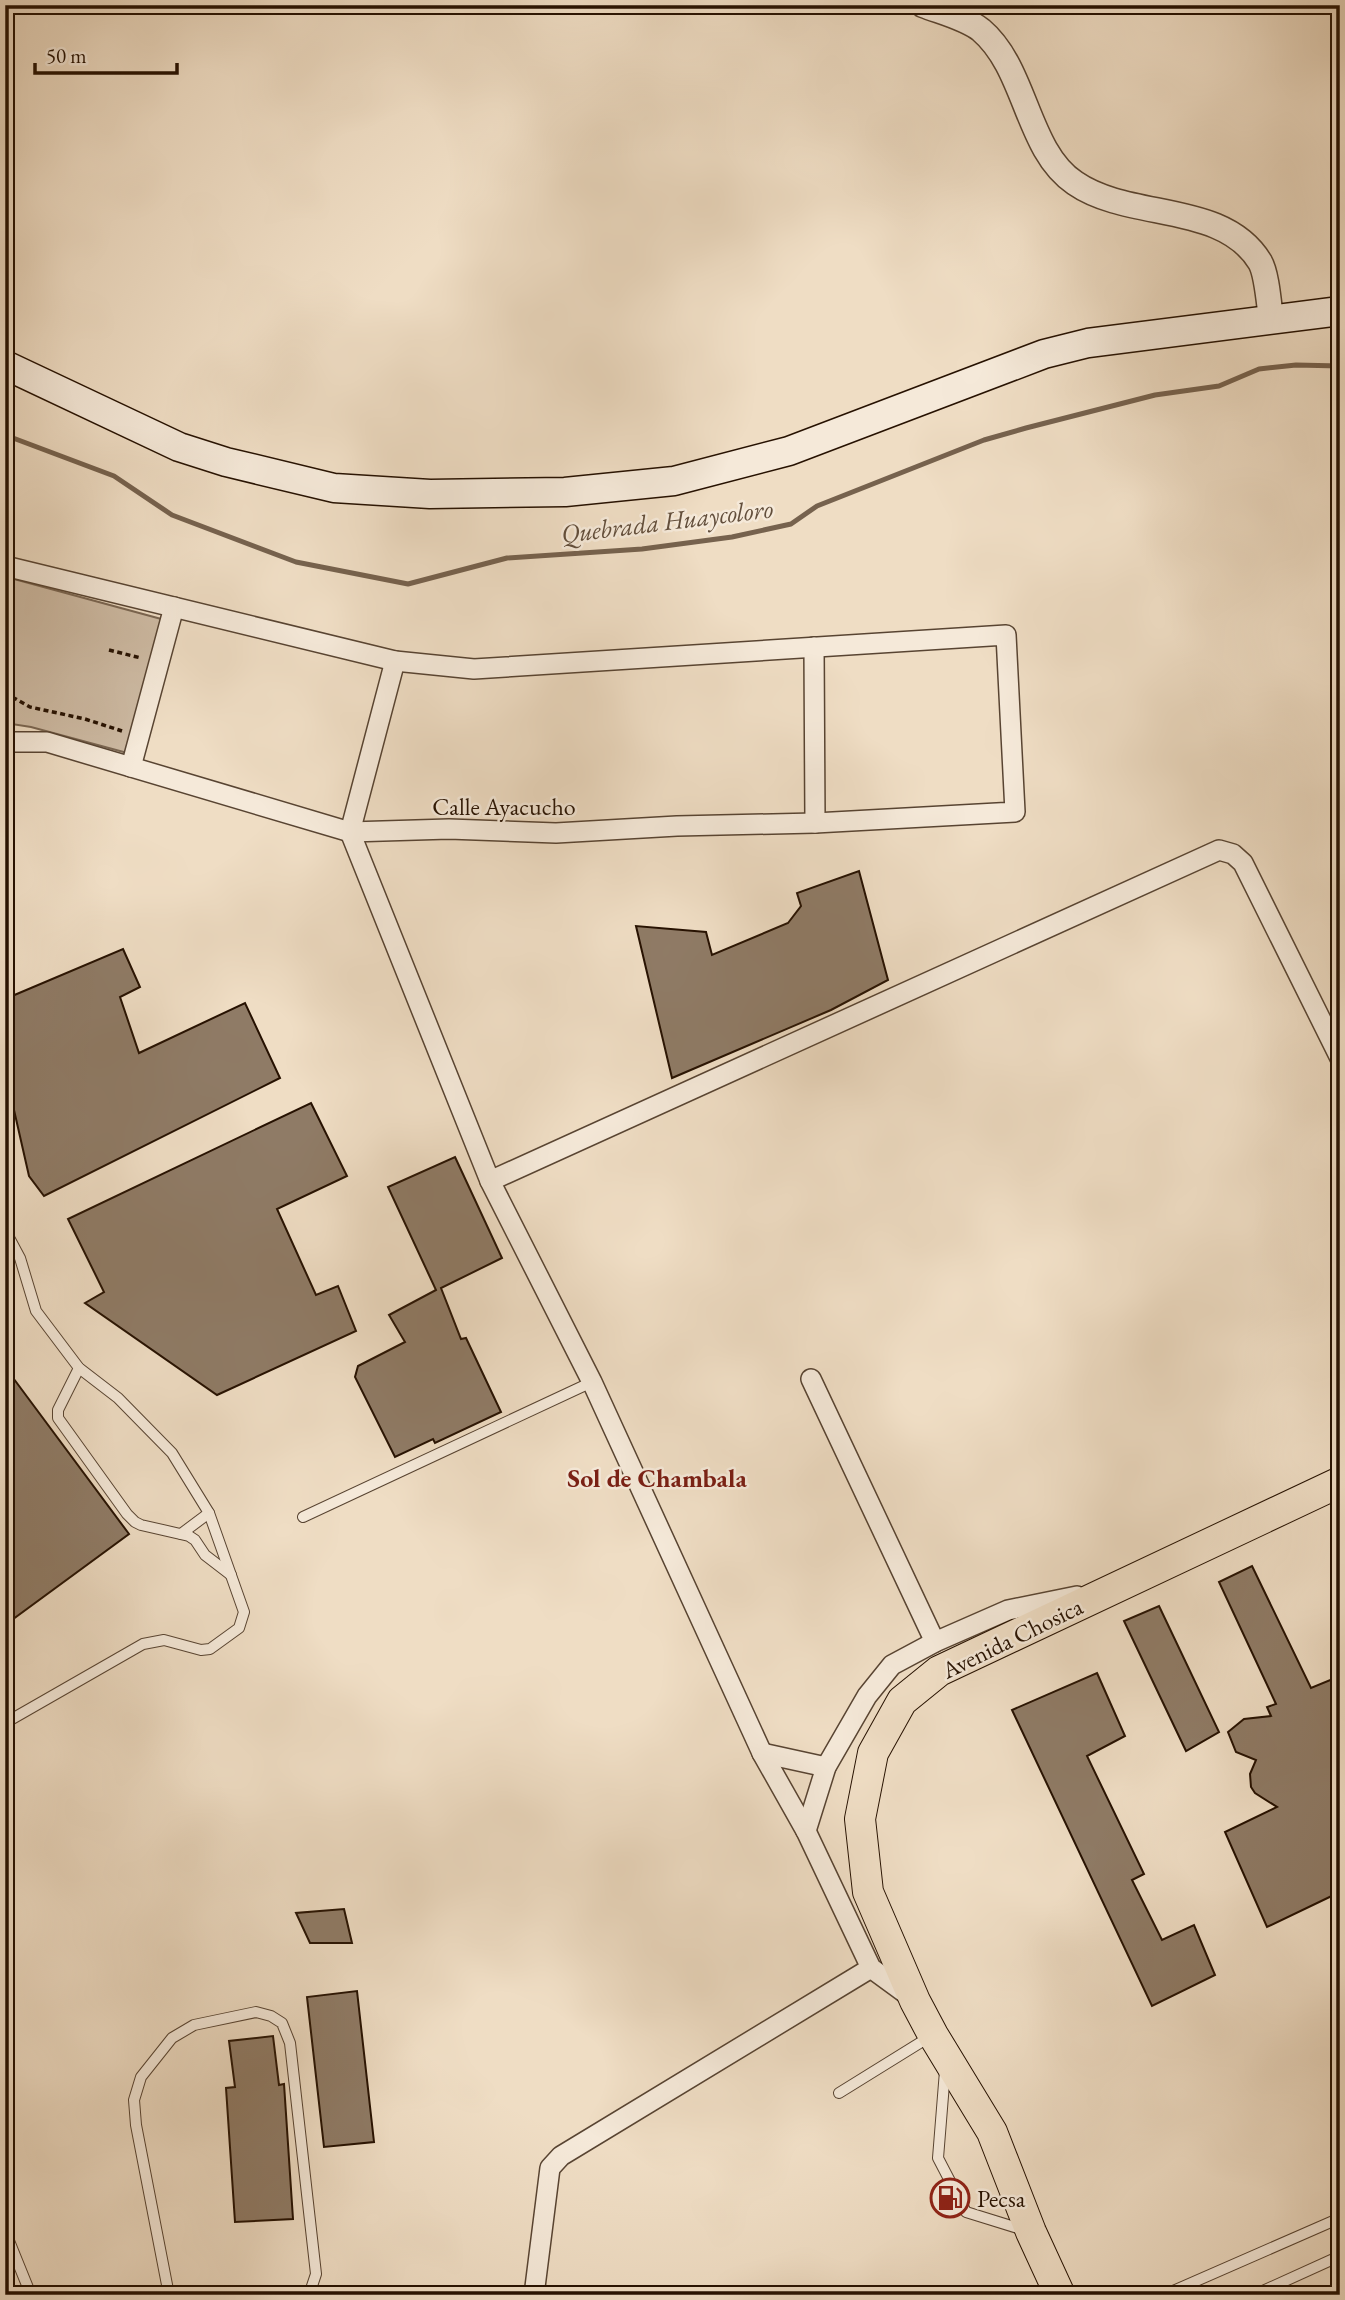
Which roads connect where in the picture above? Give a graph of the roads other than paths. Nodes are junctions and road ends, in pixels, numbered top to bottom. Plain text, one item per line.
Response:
1 (923, 5) edge
2 (1340, 311) edge
3 (1271, 319) junction
4 (5, 365) edge
5 (5, 566) edge
6 (174, 607) junction
7 (814, 647) junction
8 (395, 660) junction
9 (5, 741) edge
10 (131, 767) junction
11 (816, 823) junction
12 (350, 832) junction
13 (1340, 1058) edge
14 (490, 1181) junction
15 (5, 1230) edge
16 (79, 1368) junction
17 (811, 1379) dead end
18 (592, 1382) junction
19 (1340, 1482) edge
20 (209, 1513) junction
21 (303, 1517) dead end
22 (181, 1534) junction
23 (231, 1576) junction
24 (1116, 1588) junction
25 (934, 1642) junction
26 (5, 1723) edge
27 (762, 1753) junction
28 (826, 1767) junction
29 (806, 1831) junction
30 (871, 1968) junction
31 (915, 2001) junction
32 (940, 2046) junction
33 (839, 2093) dead end
34 (1340, 2218) edge
35 (5, 2231) edge
36 (1031, 2232) junction
37 (1340, 2256) edge
38 (31, 2295) edge
39 (169, 2295) edge
40 (309, 2295) edge
41 (534, 2295) edge
42 (1060, 2295) edge
43 (1164, 2295) edge
44 (1254, 2295) edge

1 - 3 street
2 - 3 main road
3 - 4 main road
5 - 6 street
6 - 8 street
6 - 10 street
7 - 8 street
7 - 11 street
7 - 11 street, Calle Ayacucho
8 - 12 street
9 - 10 street, Calle Ayacucho
10 - 12 street, Calle Ayacucho
11 - 12 street, Calle Ayacucho
12 - 14 street
13 - 14 street
14 - 18 street
15 - 16 lane
16 - 20 lane
16 - 22 lane
17 - 25 street
18 - 21 lane
18 - 27 street
19 - 24 main road, Avenida Chosica
20 - 22 lane
20 - 23 lane
22 - 23 lane
23 - 26 lane
24 - 25 street
24 - 31 main road, Avenida Chosica
25 - 28 street
27 - 28 street
27 - 29 street
28 - 29 street
29 - 30 street
30 - 31 street
30 - 41 street
31 - 32 main road, Avenida Chosica
32 - 33 lane
32 - 36 main road, Avenida Chosica
32 - 36 lane
34 - 43 lane
35 - 38 lane
36 - 42 main road, Avenida Chosica
37 - 44 lane
39 - 40 lane

